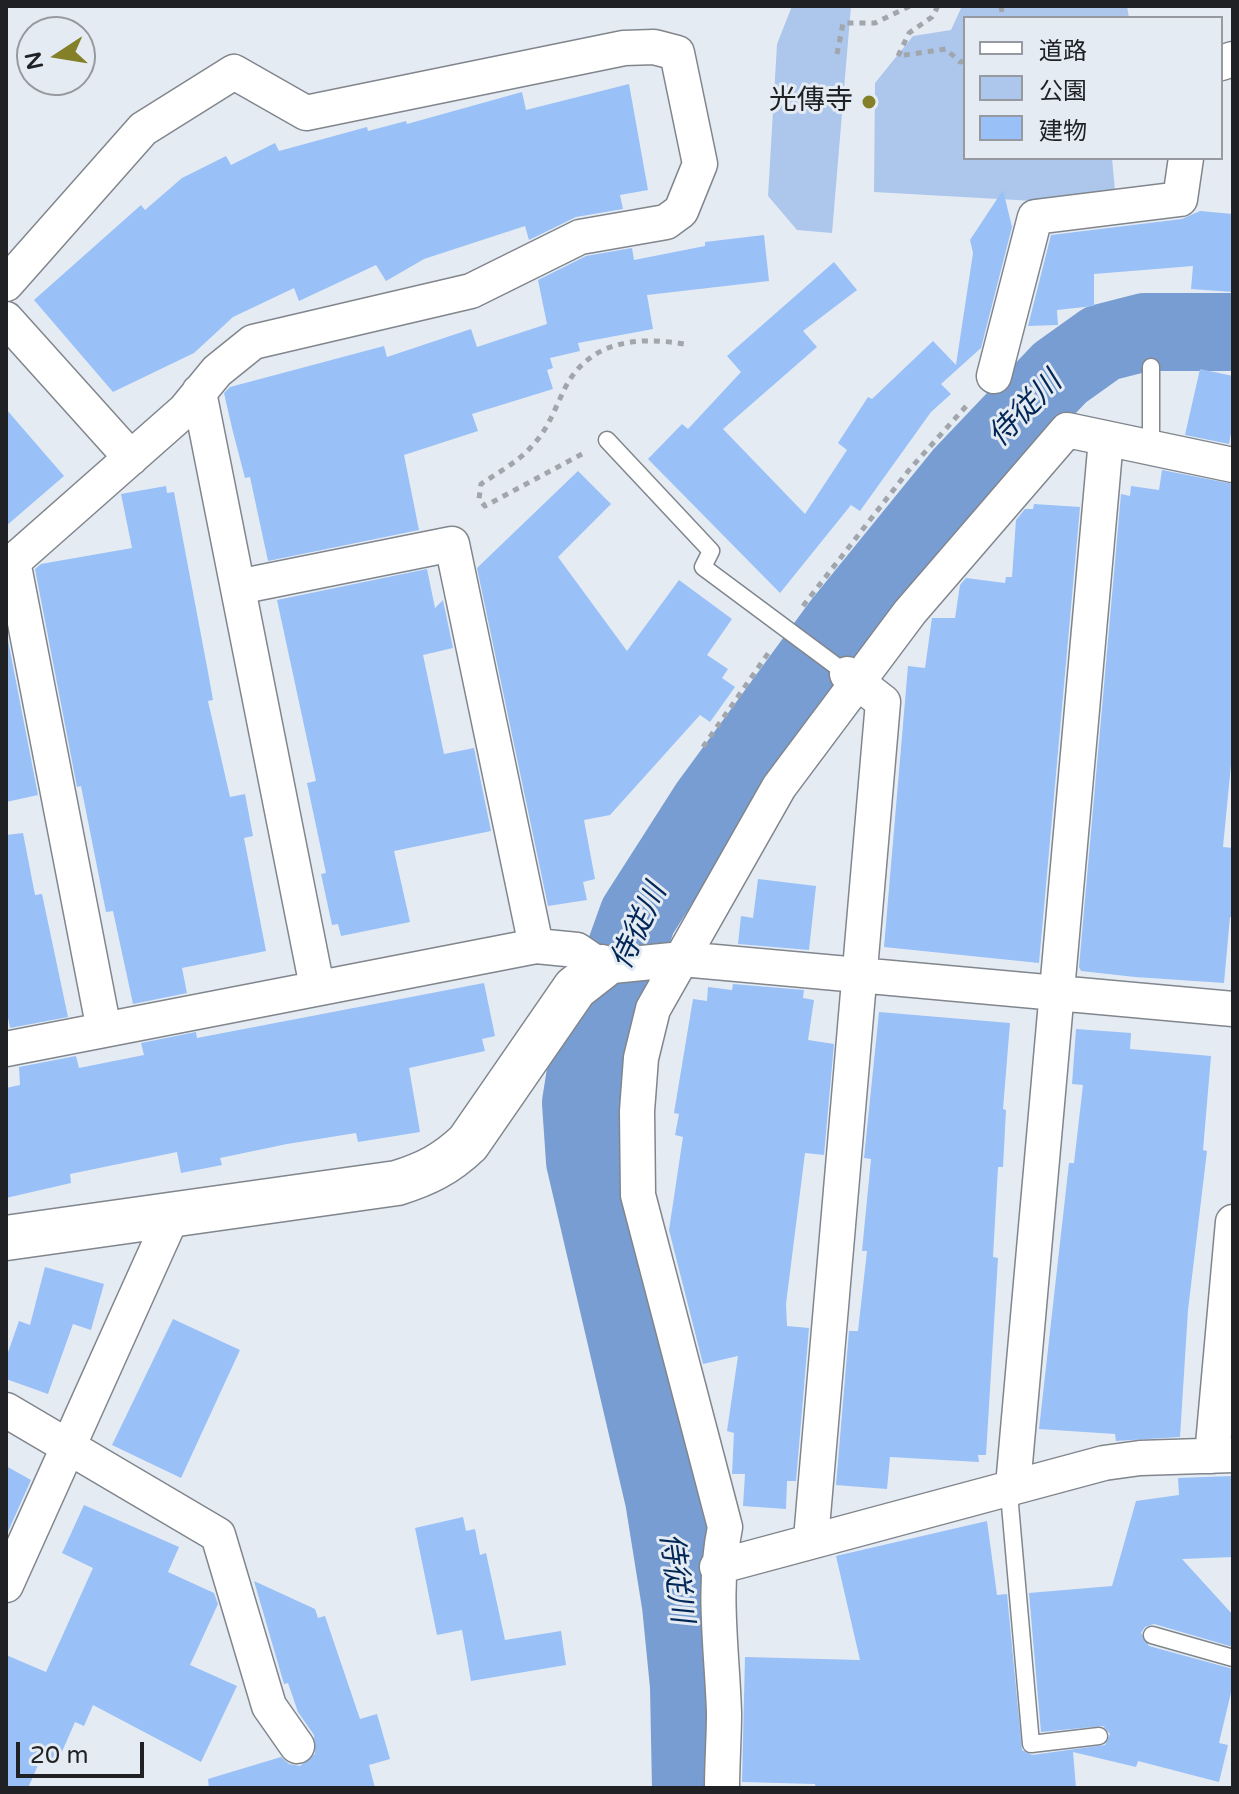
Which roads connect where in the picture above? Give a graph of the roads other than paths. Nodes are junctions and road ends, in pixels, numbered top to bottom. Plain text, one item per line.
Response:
1 (1186, 160) edge
2 (6, 284) edge
3 (6, 319) edge
4 (1151, 367) dead end
5 (994, 376) road end
6 (199, 392) junction
7 (1106, 439) junction
8 (607, 440) road end
9 (1151, 448) junction
10 (131, 458) junction
11 (1233, 465) edge
12 (9, 564) edge
13 (238, 587) junction
14 (852, 678) junction
15 (536, 946) junction
16 (589, 959) junction
17 (668, 959) junction
18 (859, 975) junction
19 (317, 987) junction
20 (1056, 993) junction
21 (1233, 1009) edge
22 (104, 1030) junction
23 (6, 1049) edge
24 (173, 1214) junction
25 (1233, 1222) edge
26 (6, 1238) edge
27 (6, 1410) edge
28 (68, 1447) junction
29 (1223, 1456) edge
30 (1013, 1486) junction
31 (811, 1539) junction
32 (717, 1567) junction
33 (6, 1585) edge
34 (1152, 1635) dead end
35 (1233, 1658) edge
36 (1099, 1736) dead end
37 (297, 1746) dead end
38 (722, 1788) edge

1 - 5 street
2 - 6 street
3 - 10 street
4 - 9 lane
6 - 10 street
6 - 13 street
7 - 9 street
7 - 14 street
7 - 20 street
8 - 14 lane
9 - 11 street
10 - 12 street
12 - 22 street
13 - 15 street
13 - 19 street
14 - 17 street
14 - 18 street
15 - 16 street
15 - 19 street
16 - 17 street
16 - 24 street
17 - 18 street
17 - 32 street
18 - 20 street
18 - 31 street
19 - 22 street
20 - 21 street
20 - 30 street
22 - 23 street
24 - 26 street
24 - 28 street
25 - 29 street
27 - 28 street
28 - 33 street
28 - 37 street
29 - 30 street
30 - 31 street
30 - 36 lane
31 - 32 street
32 - 38 street
34 - 35 lane

